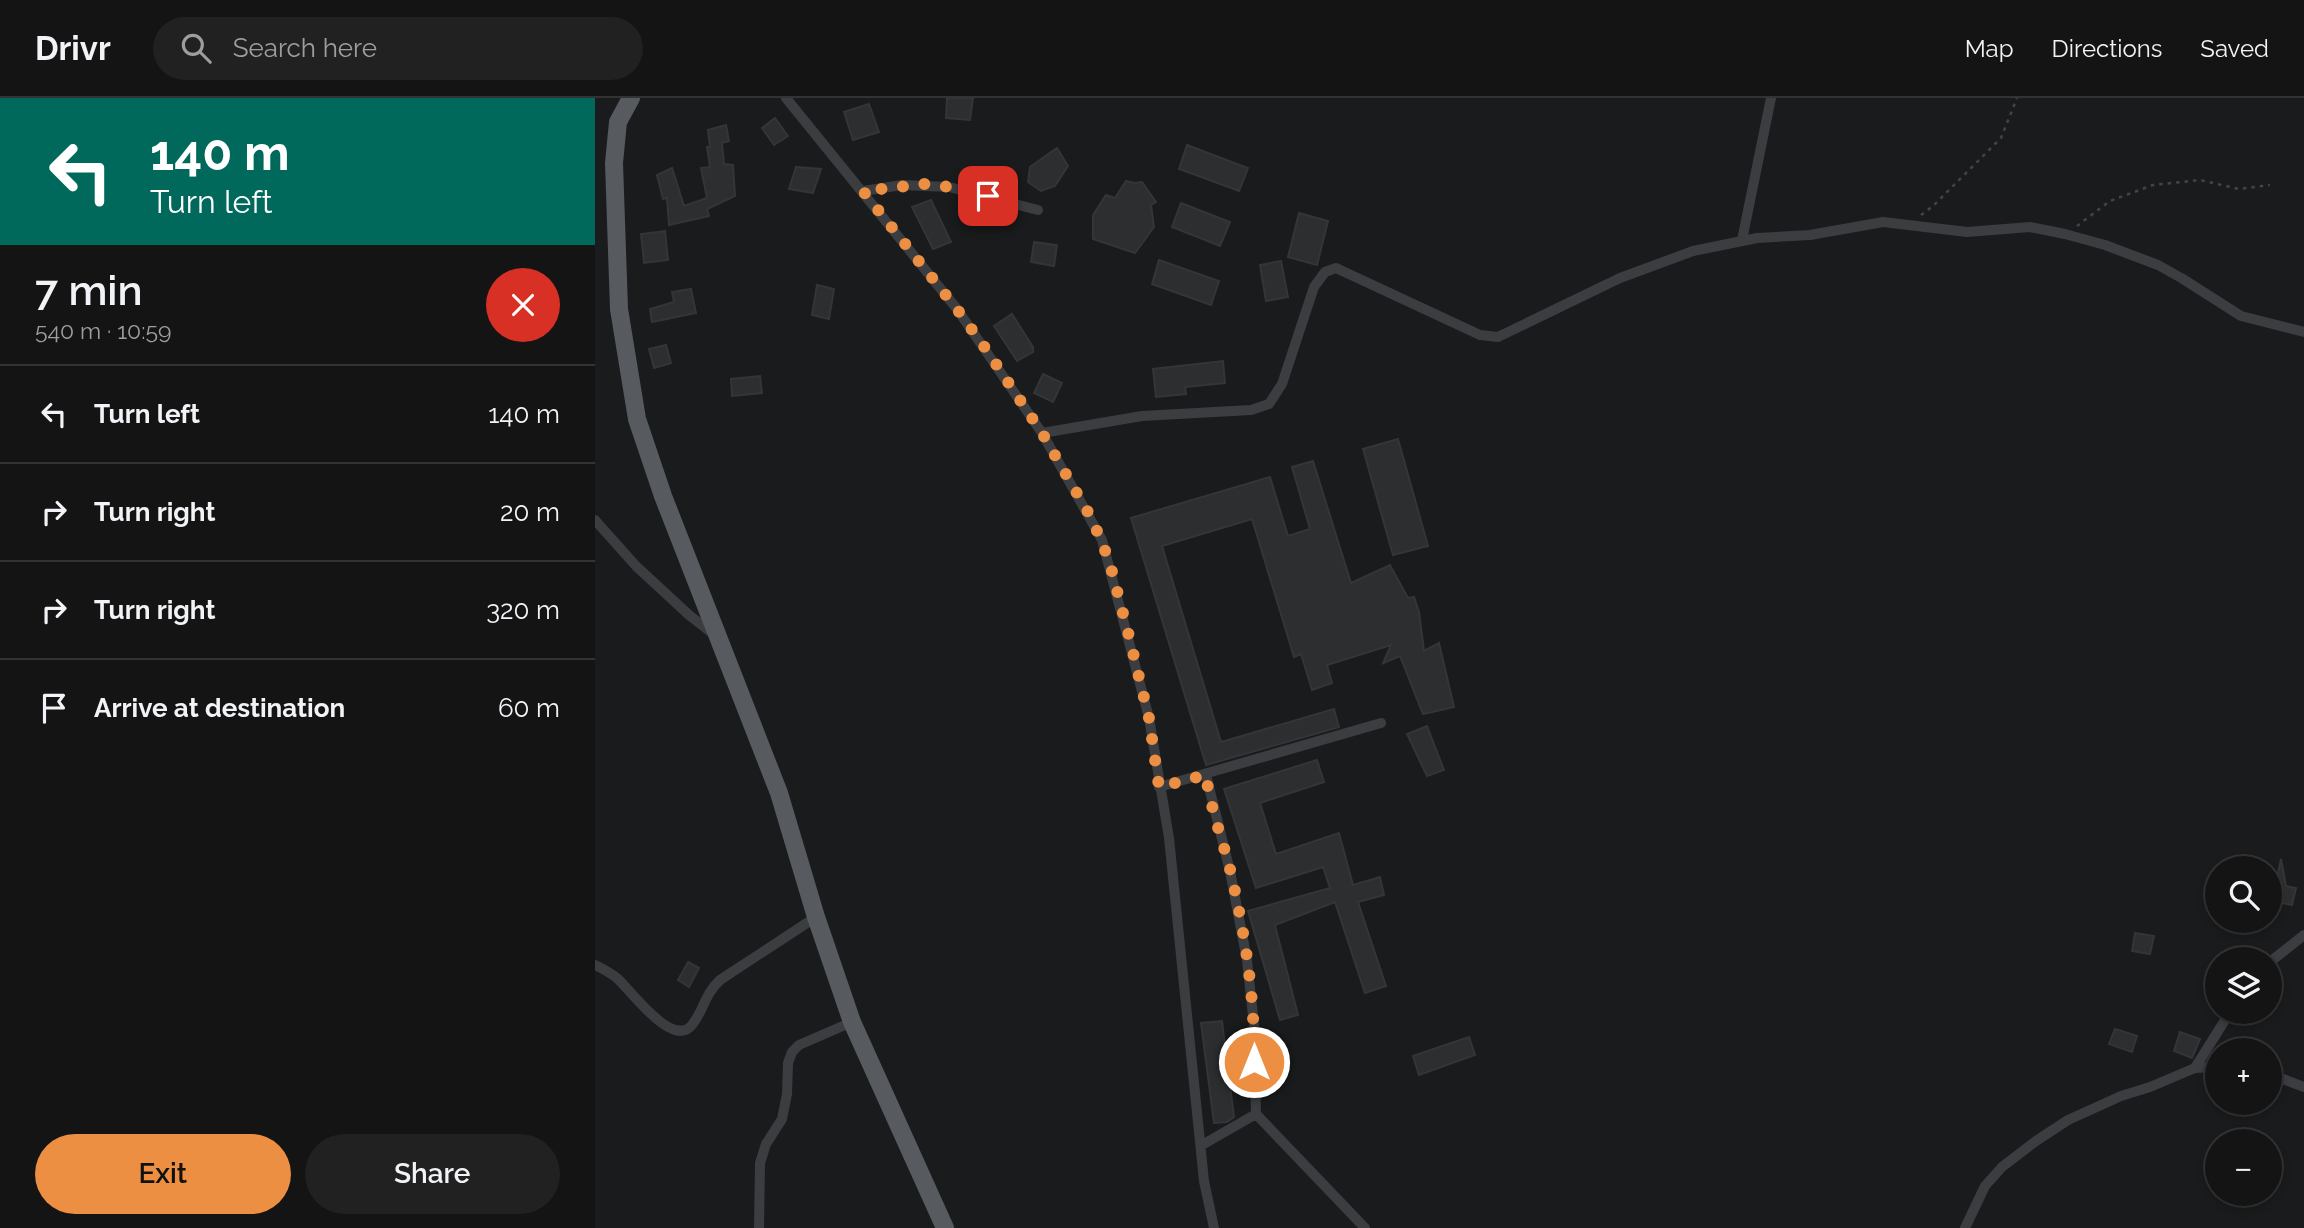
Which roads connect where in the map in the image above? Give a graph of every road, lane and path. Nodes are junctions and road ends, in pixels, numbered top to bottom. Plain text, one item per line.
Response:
1 (631, 98) edge
2 (786, 98) edge
3 (1771, 98) edge
4 (2017, 98) edge
5 (2270, 185) dead end
6 (863, 191) junction
7 (1038, 210) dead end
8 (1908, 224) junction
9 (2065, 234) junction
10 (1742, 240) junction
11 (2304, 332) edge
12 (1042, 433) junction
13 (595, 520) edge
14 (717, 637) junction
15 (1381, 723) dead end
16 (1206, 775) junction
17 (1159, 787) junction
18 (816, 917) junction
19 (2304, 935) edge
20 (2282, 952) edge
21 (595, 965) edge
22 (852, 1022) junction
23 (2222, 1024) edge
24 (2195, 1068) junction
25 (2205, 1068) edge
26 (2282, 1079) edge
27 (2304, 1087) edge
28 (1256, 1114) junction
29 (1202, 1145) junction
30 (759, 1228) edge
31 (944, 1228) edge
32 (1214, 1228) edge
33 (1365, 1228) edge
34 (1965, 1228) edge

1 - 14 main road
2 - 6 street
3 - 10 street
4 - 8 path
5 - 9 path
6 - 7 street
6 - 12 street
8 - 9 street
8 - 10 street
9 - 11 street
10 - 12 street
12 - 17 street
13 - 14 street
14 - 18 main road
15 - 16 street
16 - 17 street
16 - 28 street
17 - 29 street
18 - 21 street
18 - 22 main road
19 - 20 street
22 - 30 street
22 - 31 main road
23 - 24 street
24 - 25 street
24 - 34 street
26 - 27 street
28 - 29 street
28 - 33 street
29 - 32 street

